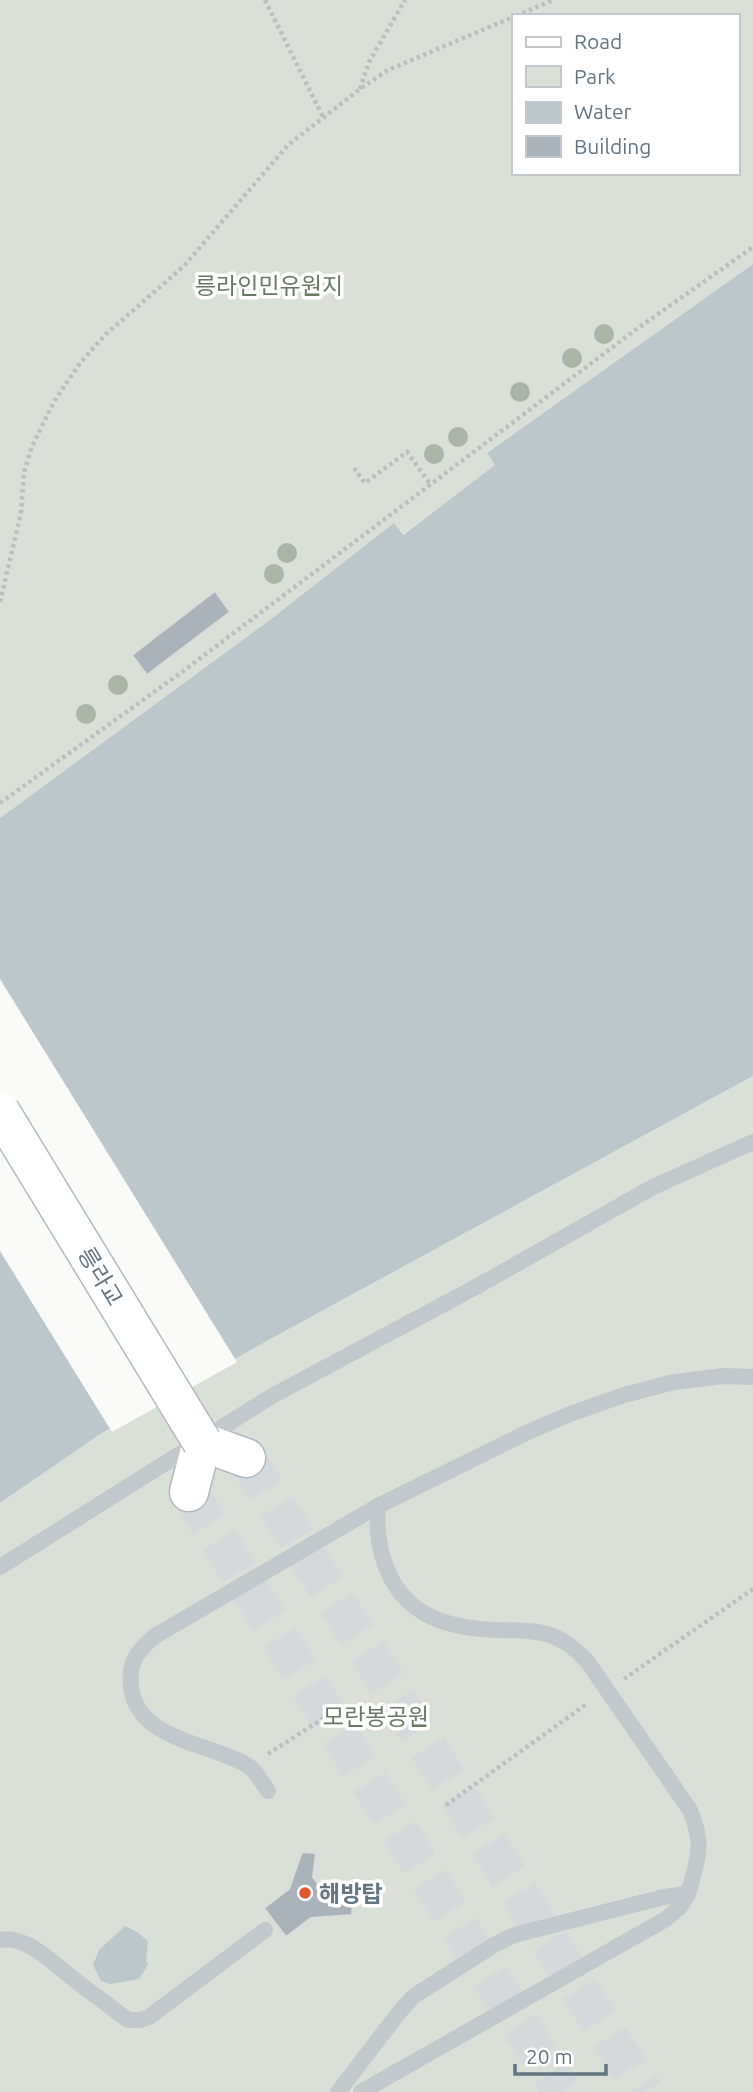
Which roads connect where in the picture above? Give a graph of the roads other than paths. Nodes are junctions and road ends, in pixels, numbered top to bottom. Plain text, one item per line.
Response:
1 (0, 1111) edge
2 (753, 1142) edge
3 (753, 1377) edge
4 (202, 1442) junction
5 (246, 1458) tunnel mouth
6 (190, 1492) dead end
7 (378, 1506) junction
8 (0, 1567) edge
9 (268, 1791) dead end
10 (688, 1894) junction
11 (265, 1930) dead end
12 (0, 1940) edge
13 (338, 2092) edge
14 (361, 2092) edge

1 - 4 main road, 릉라교, bridge
2 - 8 lane
3 - 7 lane
4 - 5 main road
4 - 6 main road
7 - 9 lane
7 - 10 lane
10 - 13 lane
10 - 14 lane
11 - 12 lane

